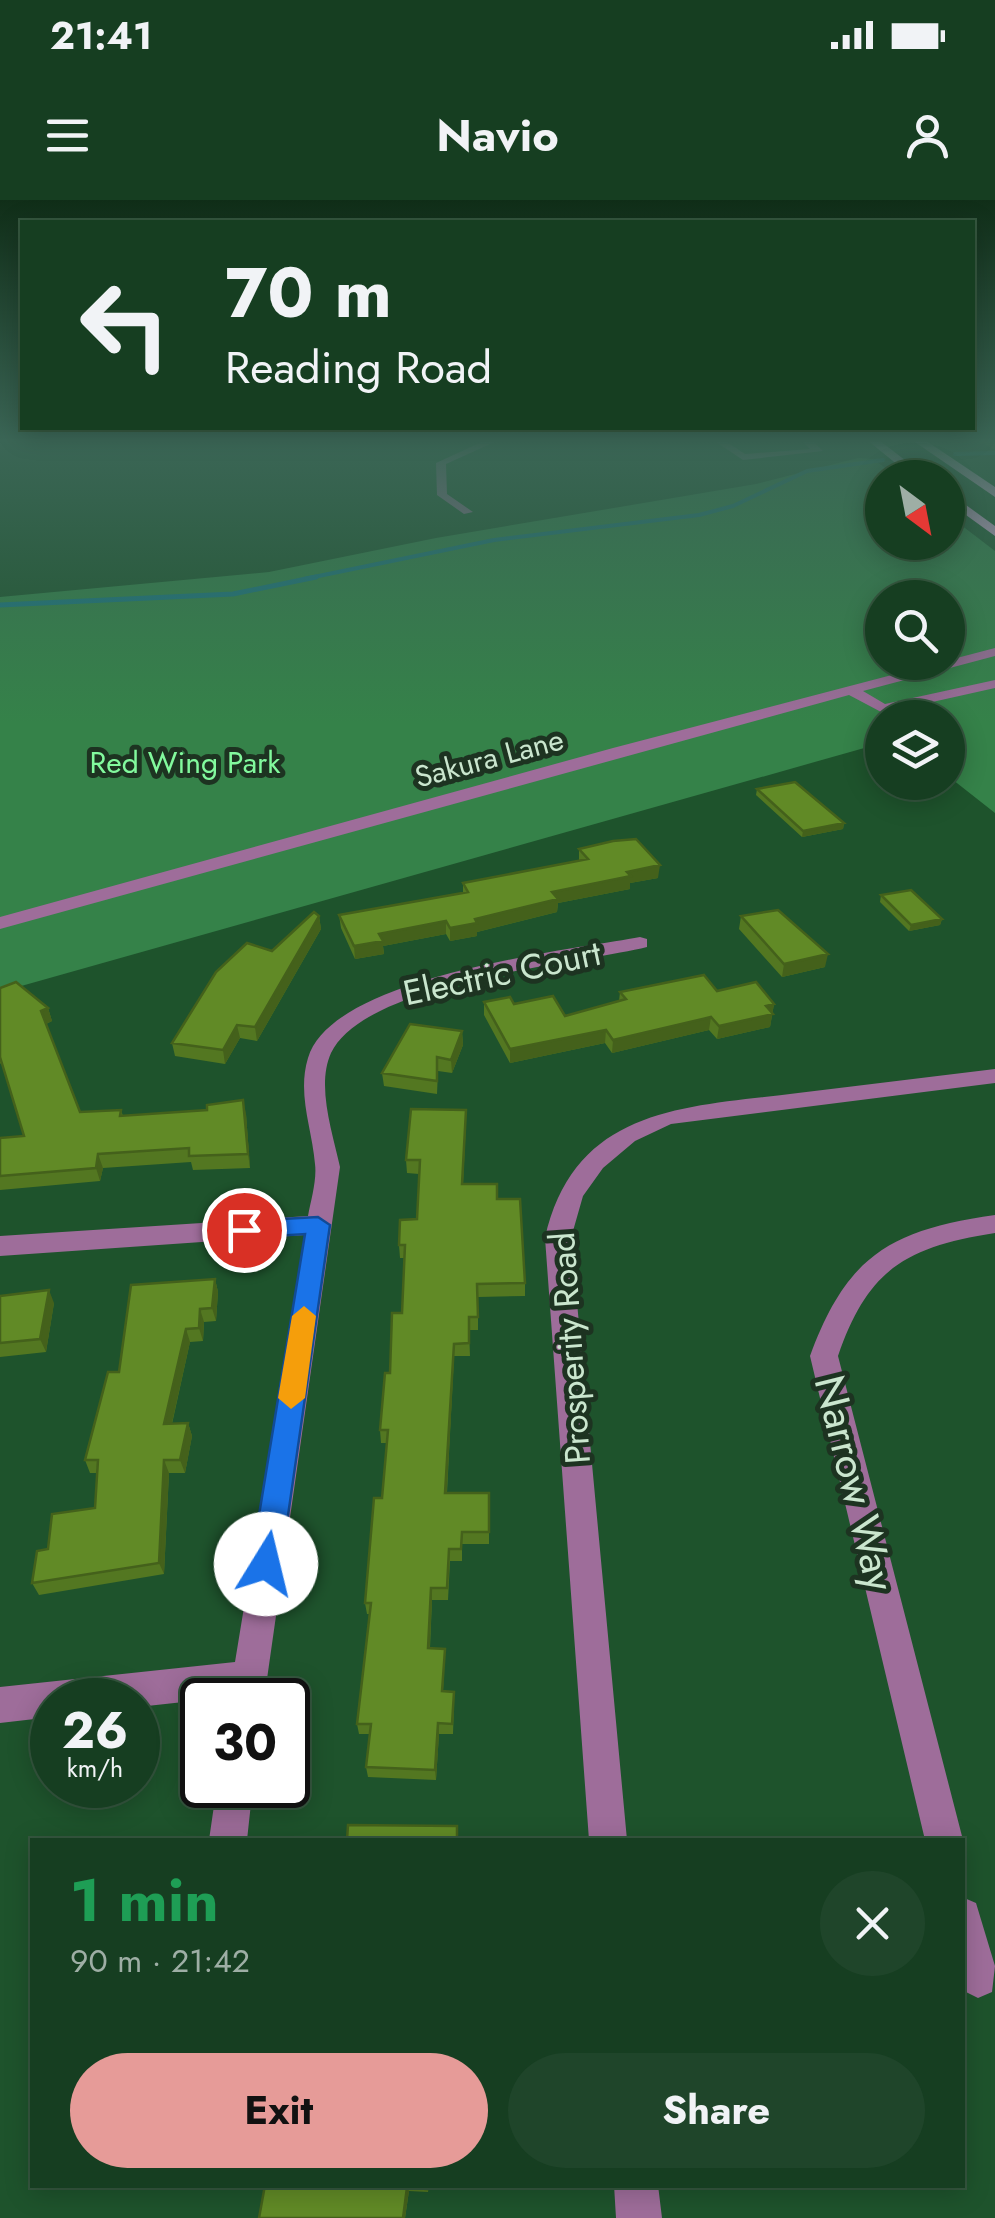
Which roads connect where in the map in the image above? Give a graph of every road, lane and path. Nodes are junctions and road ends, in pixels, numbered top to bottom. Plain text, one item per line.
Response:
1 (995, 652) edge
2 (965, 660) edge
3 (965, 663) edge
4 (890, 680) edge
5 (995, 682) edge
6 (852, 690) junction
7 (0, 923) edge
8 (640, 943) dead end
9 (995, 1076) edge
10 (995, 1224) edge
11 (318, 1225) junction
12 (0, 1246) edge
13 (249, 1678) edge
14 (180, 1693) edge
15 (0, 1705) edge
16 (232, 1808) edge
17 (228, 1838) edge
18 (608, 1838) edge
19 (944, 1838) edge
20 (965, 1928) edge
21 (978, 1978) edge
22 (636, 2188) edge
23 (639, 2218) edge

1 - 2 street, Sakura Lane
3 - 5 street
4 - 6 street, Sakura Lane
5 - 6 street
6 - 7 street, Sakura Lane
8 - 11 street, Electric Court
9 - 18 street, Prosperity Road
10 - 19 street, Narrow Way
11 - 12 street
11 - 13 street, Electric Court
14 - 15 street
16 - 17 street
20 - 21 street
22 - 23 street

